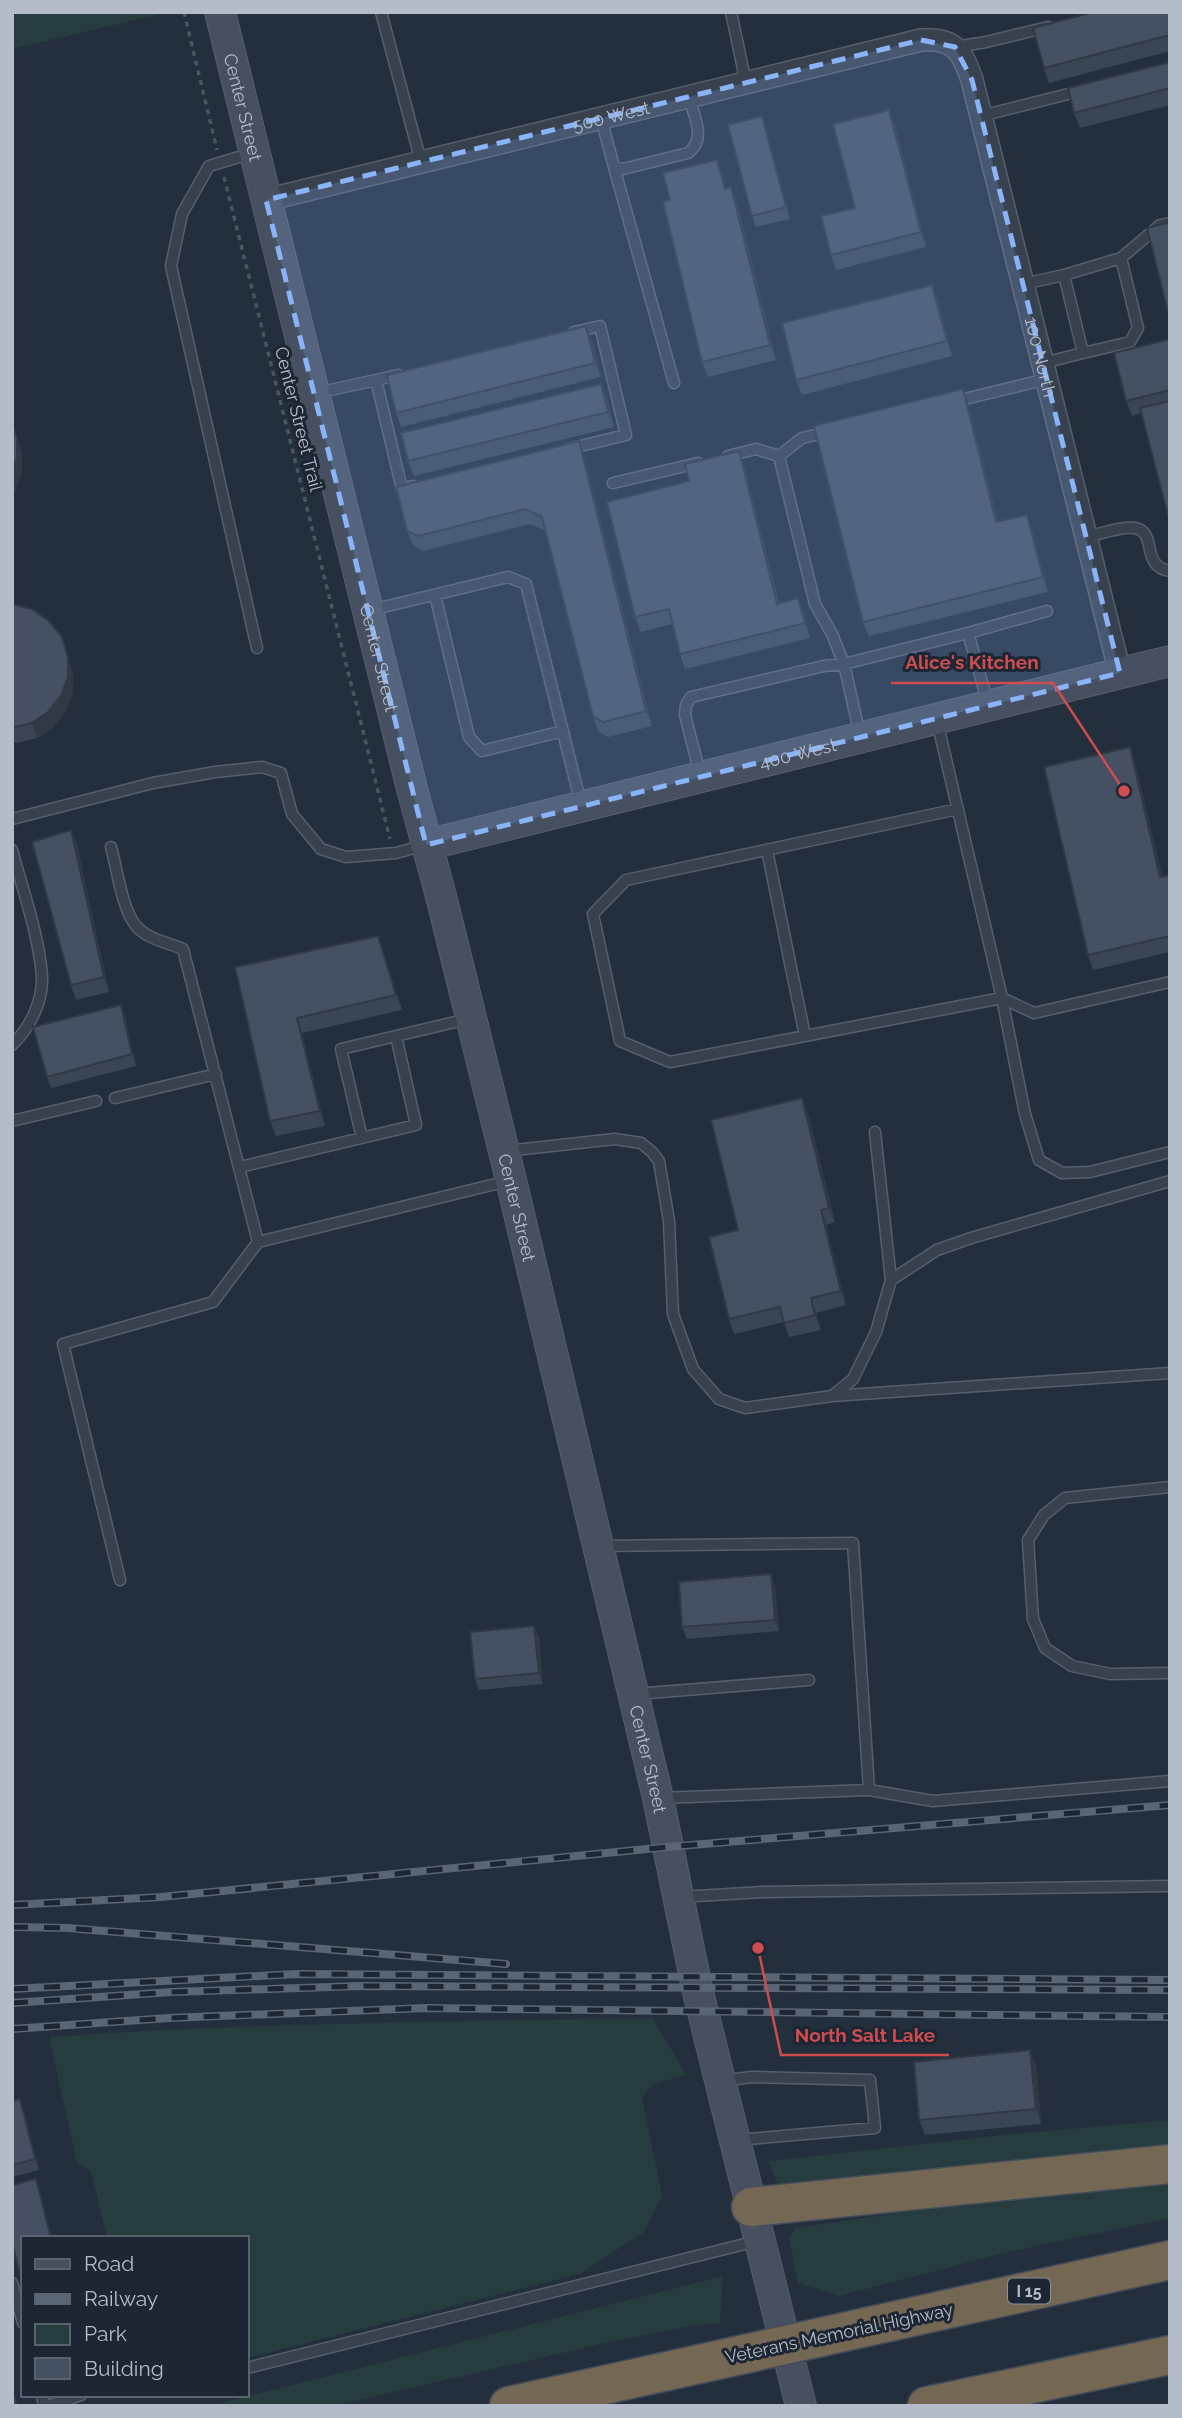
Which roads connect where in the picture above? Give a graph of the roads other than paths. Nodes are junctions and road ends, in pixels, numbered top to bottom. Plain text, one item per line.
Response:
1 (220, 12) edge
2 (381, 12) edge
3 (731, 12) edge
4 (1065, 22) edge
5 (955, 47) junction
6 (746, 83) junction
7 (1094, 87) edge
8 (689, 97) junction
9 (981, 116) junction
10 (601, 118) junction
11 (254, 152) junction
12 (421, 162) junction
13 (614, 167) junction
14 (266, 200) junction
15 (1170, 223) edge
16 (1121, 258) junction
17 (1064, 275) junction
18 (1023, 284) junction
19 (560, 336) edge
20 (1083, 353) junction
21 (415, 371) edge
22 (1045, 371) junction
23 (376, 380) junction
24 (674, 383) dead end
25 (314, 394) junction
26 (938, 405) edge
27 (843, 428) edge
28 (560, 451) edge
29 (779, 456) junction
30 (717, 458) edge
31 (704, 461) edge
32 (428, 482) edge
33 (613, 483) dead end
34 (1086, 537) junction
35 (1170, 571) edge
36 (435, 595) junction
37 (368, 611) junction
38 (1047, 611) dead end
39 (968, 633) junction
40 (257, 648) dead end
41 (1170, 661) edge
42 (844, 664) junction
43 (1120, 673) junction
44 (988, 706) junction
45 (936, 719) junction
46 (563, 732) junction
47 (860, 737) junction
48 (701, 777) junction
49 (582, 806) junction
50 (958, 809) junction
51 (12, 819) edge
52 (426, 845) junction
53 (111, 846) dead end
54 (12, 850) edge
55 (767, 850) junction
56 (1170, 982) edge
57 (1002, 998) junction
58 (471, 1019) junction
59 (396, 1036) junction
60 (805, 1036) junction
61 (12, 1045) edge
62 (216, 1074) junction
63 (115, 1097) dead end
64 (96, 1101) dead end
65 (12, 1121) edge
66 (875, 1132) dead end
67 (362, 1138) junction
68 (504, 1152) junction
69 (1170, 1153) edge
70 (240, 1167) junction
71 (511, 1180) junction
72 (1170, 1181) edge
73 (258, 1242) junction
74 (891, 1280) junction
75 (1170, 1373) edge
76 (832, 1396) junction
77 (1170, 1487) edge
78 (597, 1546) junction
79 (120, 1580) dead end
80 (1170, 1673) edge
81 (809, 1680) dead end
82 (633, 1694) junction
83 (1170, 1781) edge
84 (869, 1790) junction
85 (657, 1798) junction
86 (1170, 1886) edge
87 (677, 1897) junction
88 (720, 2082) junction
89 (734, 2140) junction
90 (1170, 2164) edge
91 (756, 2224) junction
92 (1170, 2260) edge
93 (12, 2283) edge
94 (21, 2316) edge
95 (1170, 2355) edge
96 (248, 2368) edge
97 (75, 2397) edge
98 (46, 2406) edge
99 (509, 2406) edge
100 (801, 2406) edge
101 (928, 2406) edge

1 - 11 main road, Center Street
2 - 12 lane
3 - 6 lane
4 - 5 lane
5 - 6 street, 500 West
5 - 9 street, 100 North
6 - 8 street, 500 West
7 - 9 lane
8 - 10 street, 500 West
8 - 13 lane
9 - 18 street, 100 North
10 - 12 street, 500 West
10 - 13 lane
11 - 14 main road, Center Street
11 - 40 lane
12 - 14 street, 500 West
13 - 24 lane
14 - 25 main road, Center Street
15 - 16 lane
16 - 17 lane
16 - 20 lane
17 - 18 lane
17 - 20 lane
18 - 22 street, 100 North
19 - 28 lane
20 - 22 lane
21 - 23 lane
22 - 26 lane
22 - 34 street, 100 North
23 - 25 lane
23 - 32 lane
25 - 37 main road, Center Street
27 - 29 lane
29 - 30 lane
29 - 42 lane
31 - 33 lane
34 - 35 lane
34 - 43 street, 100 North
36 - 37 lane
36 - 46 lane
36 - 46 lane
37 - 52 main road, Center Street
38 - 39 lane
39 - 42 lane
39 - 44 lane
41 - 43 main road, 400 West
42 - 47 lane
42 - 48 lane
43 - 44 main road, 400 West
44 - 45 main road, 400 West
45 - 47 main road, 400 West
45 - 50 lane
46 - 49 lane
47 - 48 main road, 400 West
48 - 49 main road, 400 West
49 - 52 main road, 400 West
50 - 55 lane
50 - 57 lane
51 - 52 lane
52 - 58 main road, Center Street
53 - 62 lane
54 - 61 lane
55 - 60 lane
55 - 60 lane
56 - 57 lane
57 - 60 lane
57 - 69 lane
58 - 59 lane
58 - 68 main road, Center Street
59 - 67 lane
59 - 67 lane
62 - 63 lane
62 - 70 lane
64 - 65 lane
66 - 74 lane
67 - 70 lane
68 - 71 main road, Center Street
68 - 76 lane
70 - 73 lane
71 - 73 lane
71 - 78 main road, Center Street
72 - 74 lane
73 - 79 lane
74 - 76 lane
75 - 76 lane
77 - 80 lane
78 - 82 main road, Center Street
78 - 84 lane
81 - 82 lane
82 - 85 main road, Center Street
83 - 84 lane
84 - 85 lane
85 - 87 main road, Center Street
86 - 87 lane
87 - 88 main road, Center Street
88 - 89 main road, Center Street
88 - 89 lane
89 - 91 main road, Center Street
90 - 91 highway
91 - 96 lane
91 - 100 main road, Center Street
92 - 99 highway, Veterans Memorial Highway / I 15, bridge
93 - 94 lane
95 - 101 highway
97 - 98 lane

